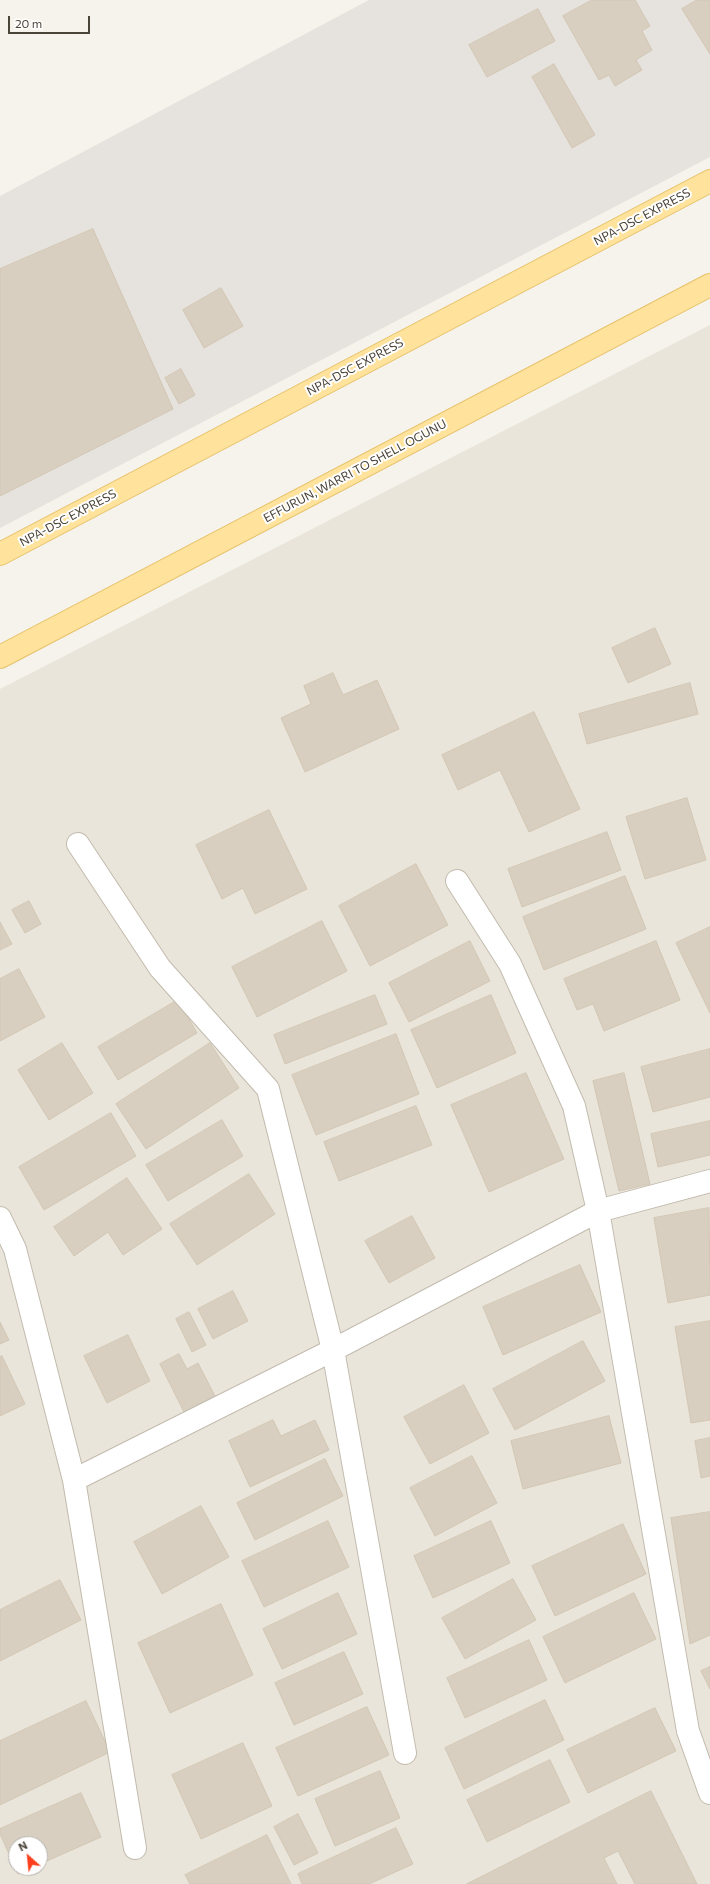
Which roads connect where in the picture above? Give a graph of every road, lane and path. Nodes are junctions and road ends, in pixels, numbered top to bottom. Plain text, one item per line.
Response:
1 (710, 181) edge
2 (710, 285) edge
3 (0, 554) edge
4 (0, 657) edge
5 (78, 844) dead end
6 (457, 881) dead end
7 (710, 1181) edge
8 (598, 1211) junction
9 (0, 1218) edge
10 (333, 1350) junction
11 (74, 1480) junction
12 (405, 1754) dead end
13 (710, 1793) edge
14 (135, 1848) dead end

1 - 3 main road, NPA-DSC EXPRESS
2 - 4 main road, EFFURUN, WARRI TO SHELL OGUNU
5 - 10 street
6 - 8 street
7 - 8 street
8 - 10 street
8 - 13 street
9 - 11 street
10 - 11 street
10 - 12 street
11 - 14 street

